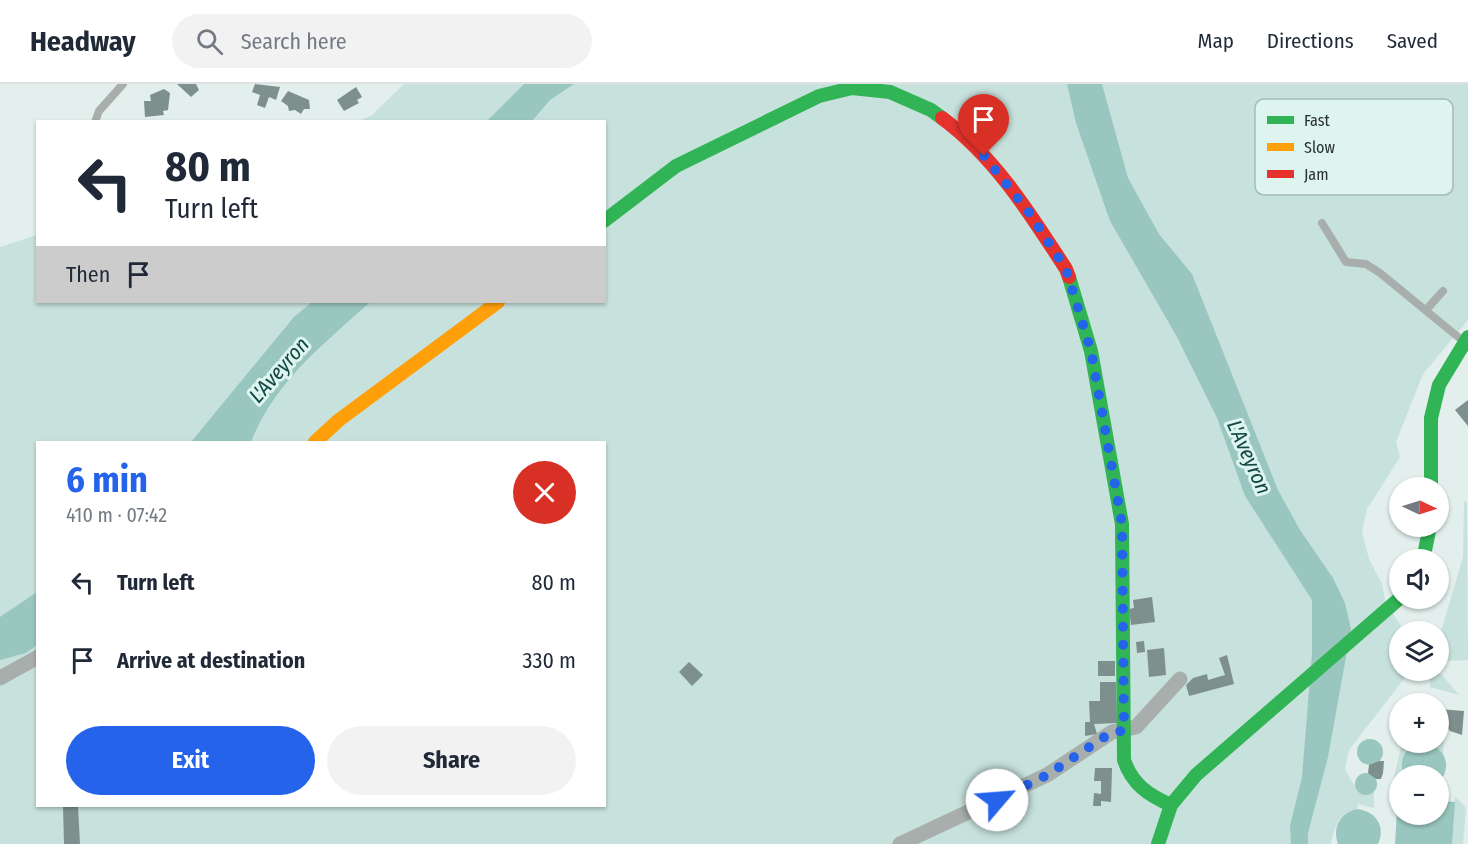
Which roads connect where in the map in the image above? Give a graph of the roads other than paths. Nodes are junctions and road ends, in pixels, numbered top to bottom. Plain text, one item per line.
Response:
1 (123, 84) edge
2 (95, 120) edge
3 (606, 219) edge
4 (1322, 223) dead end
5 (1443, 291) dead end
6 (497, 303) edge
7 (1426, 310) junction
8 (1466, 340) edge
9 (316, 441) edge
10 (1431, 477) edge
11 (1389, 609) edge
12 (36, 658) edge
13 (0, 678) edge
14 (1180, 679) dead end
15 (1124, 731) junction
16 (1171, 806) junction
17 (900, 844) edge
18 (1158, 844) edge

1 - 2 lane
3 - 15 street
4 - 7 lane
5 - 7 lane
6 - 9 street
7 - 8 lane
8 - 10 street
11 - 16 street
12 - 13 street
14 - 15 street
15 - 16 street
15 - 17 street
16 - 18 street

